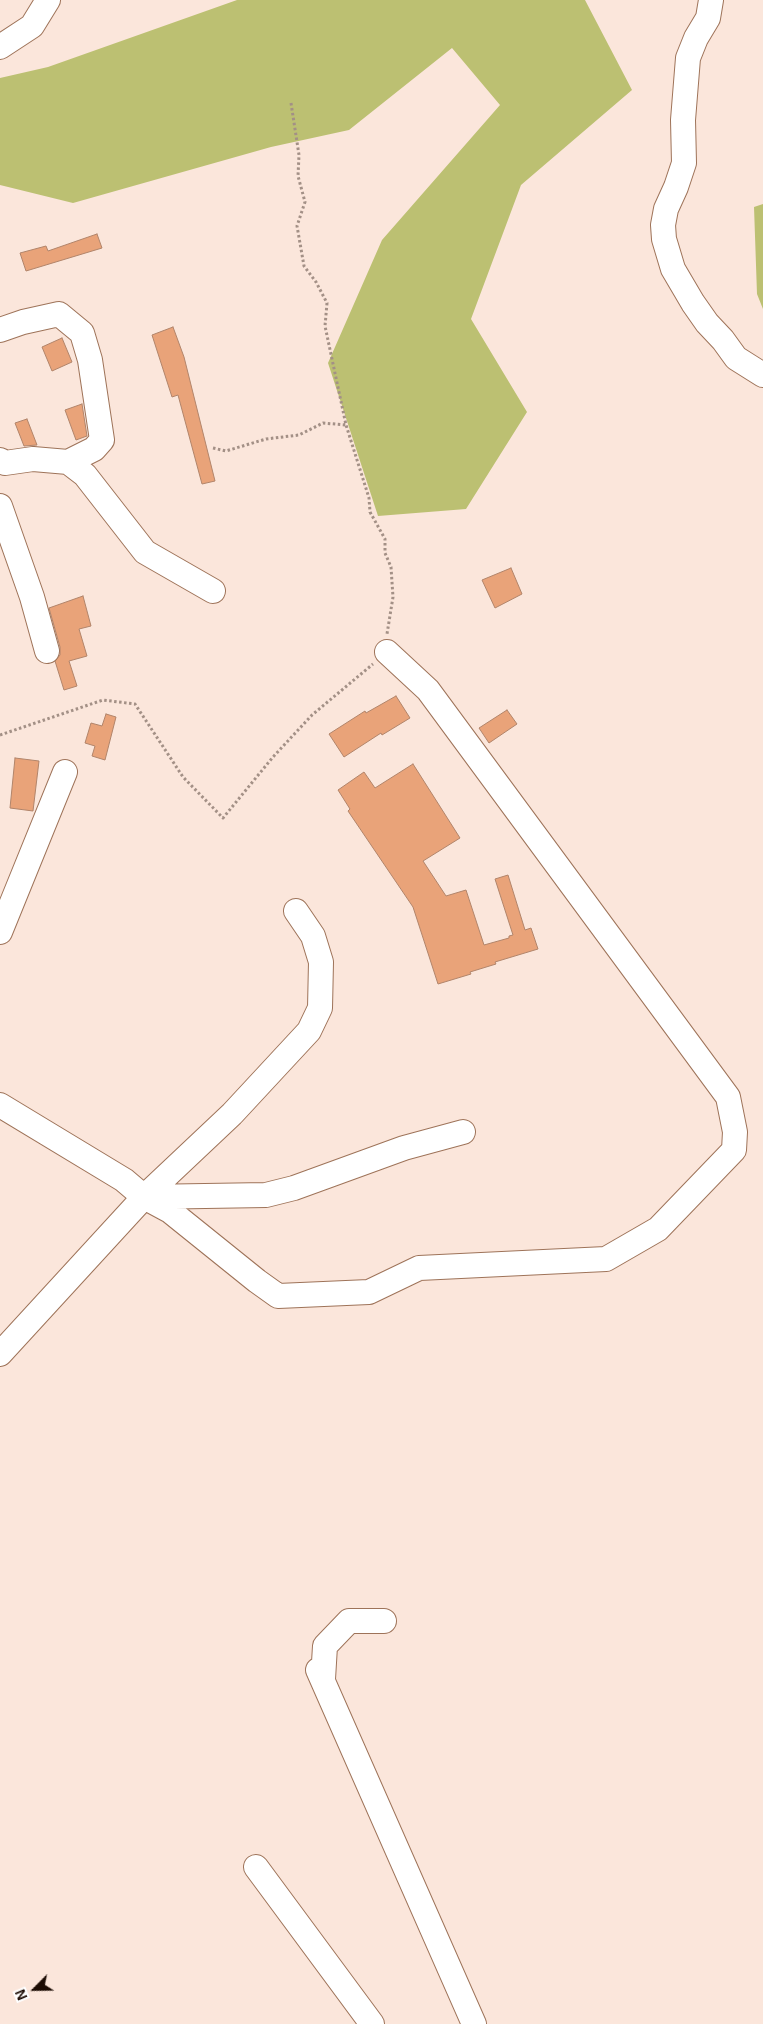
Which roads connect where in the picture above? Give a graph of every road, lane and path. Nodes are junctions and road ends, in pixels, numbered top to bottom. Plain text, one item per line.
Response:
1 (48, 0) edge
2 (711, 0) edge
3 (0, 47) edge
4 (291, 103) dead end
5 (0, 330) edge
6 (763, 375) edge
7 (346, 425) junction
8 (213, 448) dead end
9 (0, 460) edge
10 (68, 462) junction
11 (0, 506) edge
12 (213, 591) dead end
13 (47, 651) dead end
14 (387, 652) junction
15 (0, 735) edge
16 (65, 772) dead end
17 (296, 910) dead end
18 (0, 932) edge
19 (0, 1105) edge
20 (464, 1132) dead end
21 (144, 1196) junction
22 (0, 1354) edge
23 (384, 1621) dead end
24 (256, 1867) dead end
25 (372, 2024) edge
26 (474, 2024) edge

1 - 3 street
2 - 6 street
4 - 7 path
5 - 10 street
7 - 8 path
7 - 14 path
9 - 10 street
10 - 12 street
11 - 13 street
14 - 15 path
14 - 21 street
16 - 18 street
17 - 21 street
19 - 21 street
20 - 21 street
21 - 22 street
23 - 26 street
24 - 25 street

